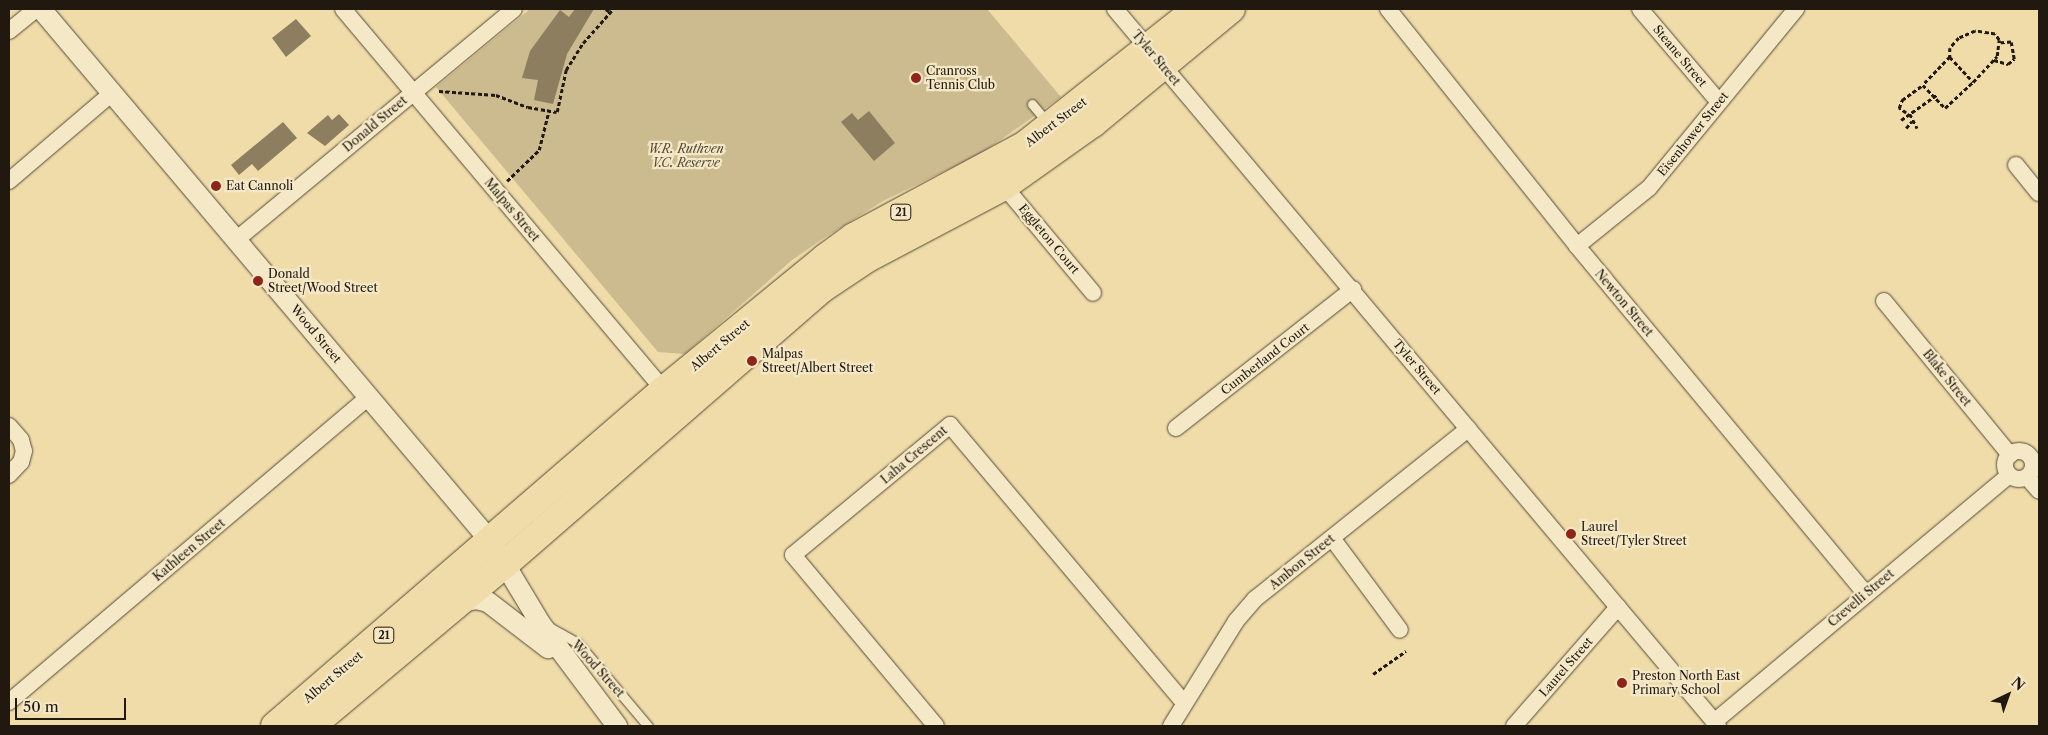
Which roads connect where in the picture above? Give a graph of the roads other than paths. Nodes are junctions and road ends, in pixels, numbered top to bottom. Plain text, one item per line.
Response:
1 (36, 9) edge
2 (41, 9) edge
3 (342, 9) edge
4 (514, 9) edge
5 (1115, 9) edge
6 (1197, 9) edge
7 (1231, 9) edge
8 (1388, 9) edge
9 (1640, 9) edge
10 (1796, 9) edge
11 (9, 31) edge
12 (1154, 57) junction
13 (112, 93) junction
14 (413, 93) junction
15 (1719, 102) junction
16 (1032, 104) dead end
17 (1052, 127) junction
18 (2016, 165) dead end
19 (9, 181) edge
20 (1004, 186) junction
21 (2039, 193) edge
22 (236, 240) junction
23 (1577, 246) junction
24 (860, 248) junction
25 (1353, 289) junction
26 (1093, 293) dead end
27 (1884, 301) dead end
28 (369, 397) junction
29 (673, 401) junction
30 (9, 426) edge
31 (1176, 428) dead end
32 (1468, 429) junction
33 (2035, 454) edge
34 (2010, 455) junction
35 (9, 475) edge
36 (2008, 475) junction
37 (2027, 477) junction
38 (2039, 491) edge
39 (1332, 538) junction
40 (499, 553) junction
41 (1866, 594) junction
42 (456, 603) junction
43 (1618, 607) junction
44 (540, 622) junction
45 (1400, 630) dead end
46 (569, 665) junction
47 (9, 702) edge
48 (1184, 703) junction
49 (611, 724) edge
50 (1716, 724) edge
51 (275, 726) edge
52 (311, 726) edge
53 (648, 726) edge
54 (936, 726) edge
55 (1170, 726) edge
56 (1514, 726) edge

1 - 11 street
2 - 13 street, Wood Street
3 - 14 street, Malpas Street
4 - 14 street, Donald Street
5 - 12 street, Tyler Street
6 - 12 highway, Albert Street / 21
7 - 12 highway, Albert Street / 21
8 - 23 street, Newton Street
9 - 15 street, Steane Street
10 - 15 street, Eisenhower Street
12 - 17 highway, Albert Street / 21
12 - 20 highway, Albert Street / 21
12 - 25 street, Tyler Street
13 - 19 street
13 - 22 street, Wood Street
14 - 22 street, Donald Street
14 - 29 street, Malpas Street
15 - 23 street, Eisenhower Street
16 - 17 lane
17 - 24 highway, Albert Street / 21
18 - 21 street
20 - 24 highway, Albert Street / 21
20 - 26 street, Eggleton Court
22 - 28 street, Wood Street
23 - 41 street, Newton Street
24 - 29 highway, Albert Street / 21
25 - 31 street, Cumberland Court
25 - 32 street, Tyler Street
27 - 34 street, Blake Street
28 - 40 street, Wood Street
28 - 47 street, Kathleen Street
29 - 40 highway, Albert Street / 21
30 - 35 street
32 - 39 street, Ambon Street
32 - 43 street, Tyler Street
33 - 34 street
33 - 37 street
34 - 36 street
36 - 37 street
36 - 41 street, Crevelli Street
37 - 38 street
39 - 45 street
39 - 48 street, Ambon Street
40 - 42 highway, Albert Street / 21
40 - 44 street, Wood Street
40 - 51 highway, Albert Street / 21
41 - 50 street, Crevelli Street
42 - 46 street
42 - 52 highway, Albert Street / 21
43 - 50 street, Tyler Street
43 - 56 street, Laurel Street
44 - 46 street, Wood Street
44 - 53 lane, Wood Street
46 - 49 street, Wood Street
48 - 54 street, Laha Crescent
48 - 55 street, Ambon Street

